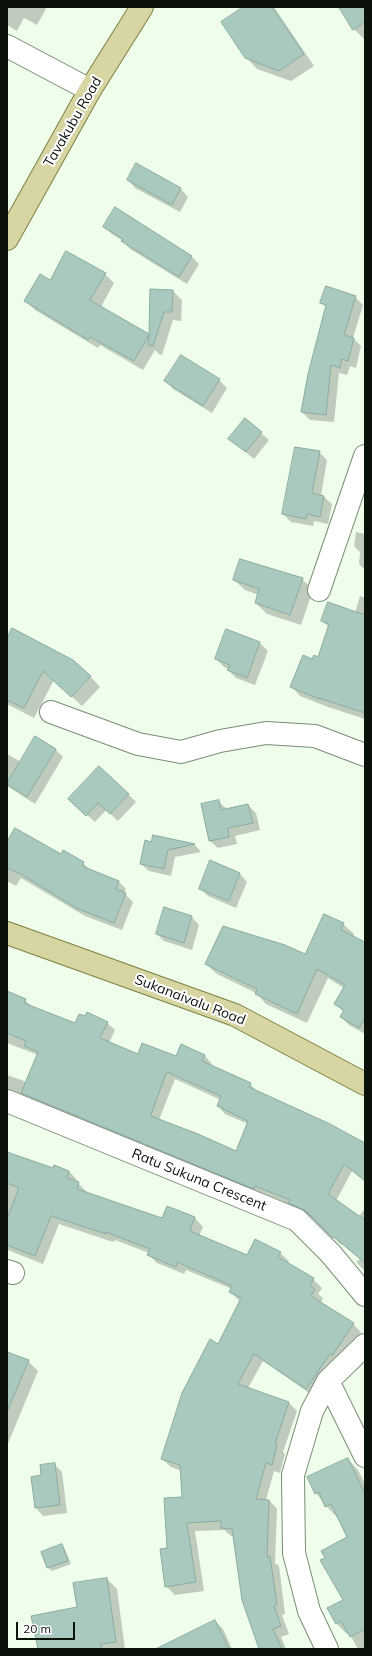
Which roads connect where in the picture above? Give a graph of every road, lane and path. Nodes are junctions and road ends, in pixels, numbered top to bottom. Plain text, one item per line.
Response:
1 (142, 7) edge
2 (7, 46) edge
3 (90, 90) junction
4 (7, 239) edge
5 (365, 456) edge
6 (319, 590) dead end
7 (51, 712) dead end
8 (365, 755) edge
9 (7, 933) edge
10 (365, 1084) edge
11 (7, 1101) edge
12 (365, 1295) edge
13 (365, 1345) edge
14 (328, 1381) junction
15 (365, 1456) edge
16 (327, 1649) edge

1 - 3 main road, Tavakubu Road
2 - 3 street
3 - 4 main road, Tavakubu Road
5 - 6 street
7 - 8 street
9 - 10 main road, Sukanaivalu Road
11 - 12 street, Ratu Sukuna Crescent
13 - 14 street
14 - 15 street
14 - 16 street

